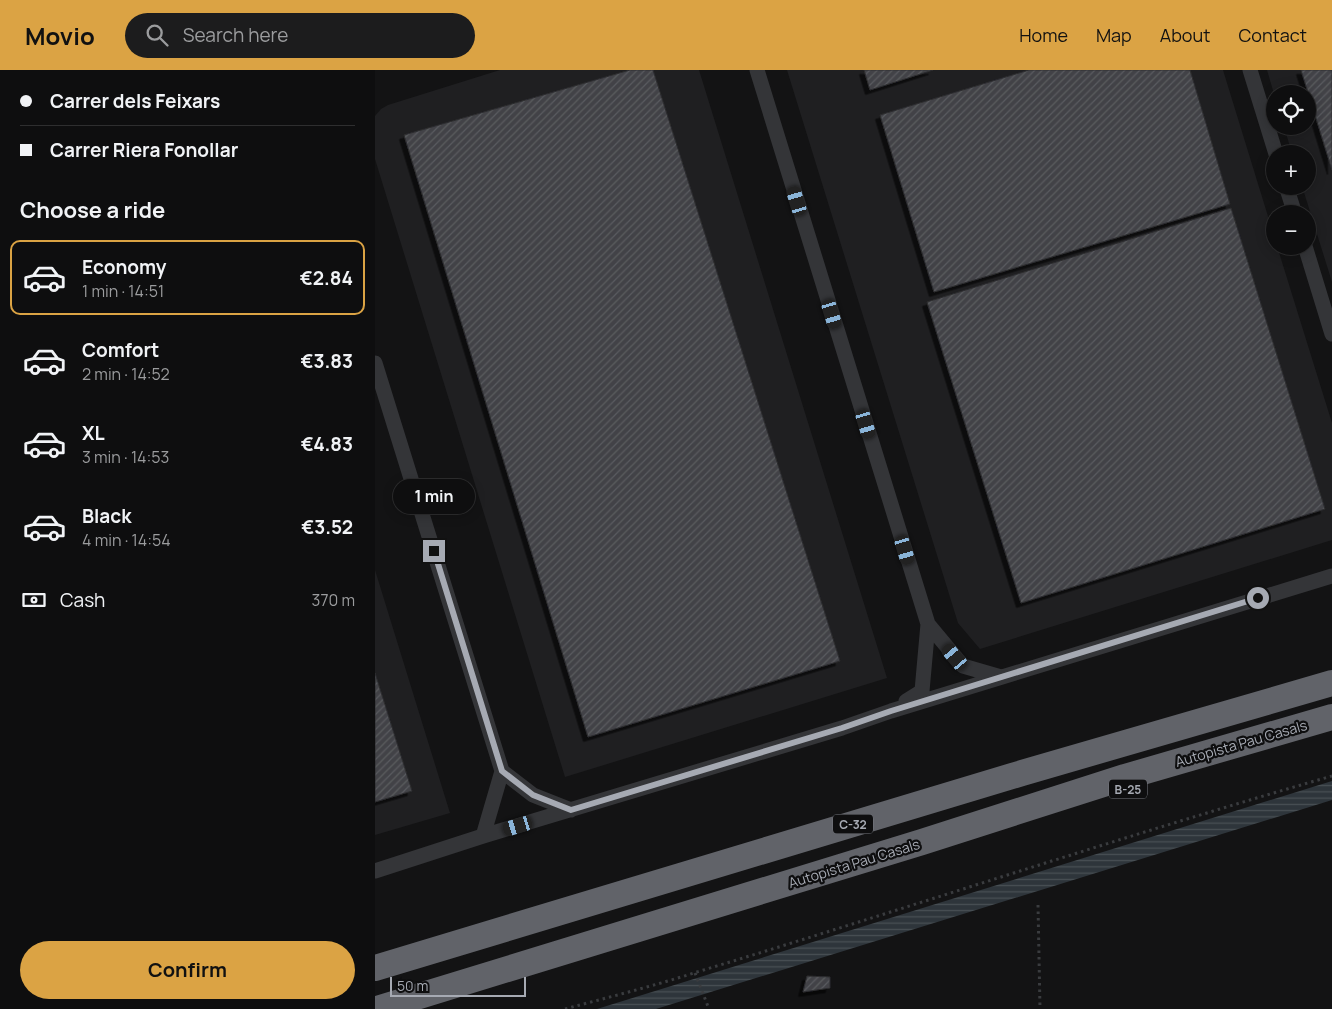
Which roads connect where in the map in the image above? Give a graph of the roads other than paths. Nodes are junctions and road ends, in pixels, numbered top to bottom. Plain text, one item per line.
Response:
1 (757, 70) edge
2 (1250, 70) edge
3 (1273, 145) edge
4 (1308, 255) edge
5 (1332, 334) edge
6 (375, 364) edge
7 (1332, 576) edge
8 (928, 624) junction
9 (1001, 677) junction
10 (1332, 683) edge
11 (891, 711) junction
12 (1332, 717) edge
13 (1332, 733) edge
14 (502, 771) junction
15 (571, 810) junction
16 (483, 836) junction
17 (922, 842) junction
18 (375, 871) edge
19 (375, 968) edge
20 (377, 1009) edge

1 - 8 street
2 - 3 street
4 - 5 street
6 - 14 street
7 - 9 street
8 - 9 street
8 - 11 street
9 - 11 street
10 - 19 highway, C-32
11 - 15 street
12 - 17 highway, Autopista Pau Casals
13 - 17 highway, B-25
14 - 15 street
14 - 16 street
15 - 16 street
16 - 18 street
17 - 20 highway, Autopista Pau Casals

